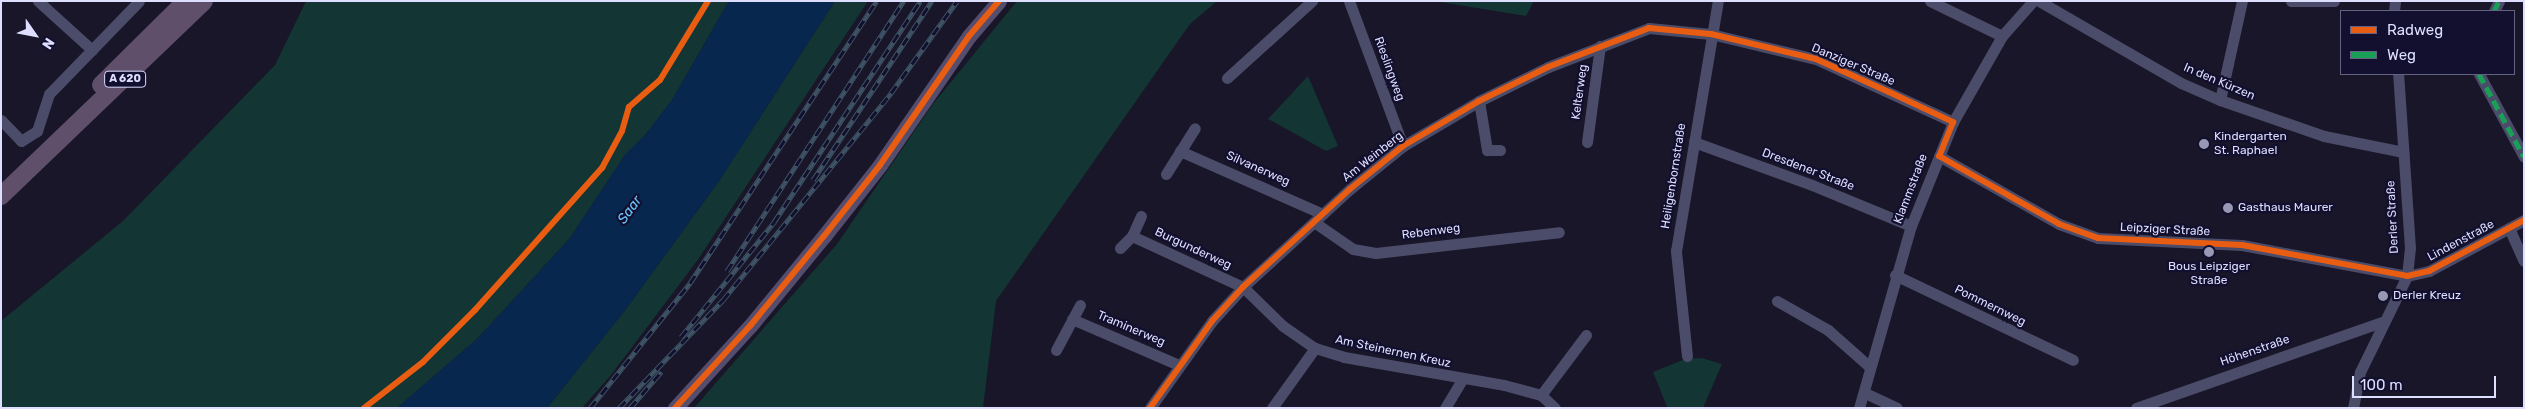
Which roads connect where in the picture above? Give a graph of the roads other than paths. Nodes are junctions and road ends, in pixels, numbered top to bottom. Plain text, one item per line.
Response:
1 (38, 1) edge
2 (139, 1) edge
3 (186, 1) edge
4 (204, 1) edge
5 (999, 1) edge
6 (1312, 1) edge
7 (1350, 1) edge
8 (1718, 1) edge
9 (1930, 1) edge
10 (2033, 1) edge
11 (2039, 1) edge
12 (2242, 1) edge
13 (2290, 1) edge
14 (2334, 1) edge
15 (1711, 34) junction
16 (2002, 36) junction
17 (1600, 46) junction
18 (92, 50) junction
19 (2398, 75) edge
20 (2480, 75) edge
21 (1227, 78) dead end
22 (2220, 100) junction
23 (1480, 101) junction
24 (1, 120) edge
25 (1953, 122) junction
26 (1195, 128) dead end
27 (1587, 142) dead end
28 (1694, 142) junction
29 (47, 145) junction
30 (1403, 146) junction
31 (1500, 150) dead end
32 (1180, 151) junction
33 (2403, 152) junction
34 (1939, 156) junction
35 (2524, 157) edge
36 (1166, 174) dead end
37 (1, 181) edge
38 (1, 196) edge
39 (1323, 214) junction
40 (1141, 216) dead end
41 (2524, 220) edge
42 (1314, 222) junction
43 (1911, 226) junction
44 (2509, 228) junction
45 (1559, 232) dead end
46 (1132, 236) junction
47 (1120, 248) dead end
48 (2524, 261) edge
49 (1896, 275) junction
50 (2407, 276) junction
51 (1243, 287) junction
52 (1777, 301) dead end
53 (1080, 304) dead end
54 (1072, 319) junction
55 (2384, 321) junction
56 (1586, 335) dead end
57 (1316, 348) junction
58 (1056, 350) dead end
59 (1687, 356) dead end
60 (2073, 360) dead end
61 (1179, 365) junction
62 (1870, 367) junction
63 (1462, 380) junction
64 (1865, 393) junction
65 (1541, 396) junction
66 (675, 408) edge
67 (1150, 408) edge
68 (1272, 408) edge
69 (1445, 408) edge
70 (1555, 408) edge
71 (1859, 408) edge
72 (1897, 408) edge
73 (2136, 408) edge
74 (2353, 408) edge

1 - 18 street
2 - 18 street
3 - 29 highway, A 620
4 - 29 highway, A 620
5 - 66 main road
6 - 21 street
7 - 30 street, Rieslingweg
8 - 15 street, Heiligenbornstraße
9 - 16 street
10 - 16 street, Klammstraße
11 - 22 street, In den Kürzen
12 - 22 street
13 - 14 street
15 - 17 street, Am Weinberg
15 - 25 street, Danziger Straße
15 - 28 street, Heiligenbornstraße
16 - 25 street, Klammstraße
17 - 23 street, Am Weinberg
17 - 27 street, Kelterweg
18 - 24 street
19 - 33 street, Derler Straße
20 - 35 street
22 - 33 street, In den Kürzen
23 - 30 street, Am Weinberg
23 - 31 street
25 - 34 street, Klammstraße
26 - 32 street
28 - 43 street, Dresdener Straße
28 - 59 street, Heiligenbornstraße
29 - 37 highway, A 620
29 - 38 highway, A 620
30 - 39 street, Am Weinberg
32 - 36 street
32 - 39 street, Silvanerweg
33 - 50 street, Derler Straße
34 - 43 street, Klammstraße
34 - 50 street, Leipziger Straße
39 - 42 street, Am Weinberg
40 - 46 street
41 - 44 street, Lindenstraße
42 - 45 street, Rebenweg
42 - 51 street, Am Weinberg
43 - 49 street, Klammstraße
44 - 48 street
44 - 50 street, Lindenstraße
46 - 47 street
46 - 51 street, Burgunderweg
49 - 60 street, Pommernweg
49 - 62 street, Klammstraße
50 - 55 street, Derler Straße
51 - 57 street, Am Steinernen Kreuz
51 - 61 street, Am Weinberg
52 - 62 street
53 - 54 street
54 - 58 street
54 - 61 street, Traminerweg
55 - 73 street, Höhenstraße
55 - 74 street, Derler Straße
56 - 65 street
57 - 63 street, Am Steinernen Kreuz
57 - 68 street
61 - 67 street, Am Weinberg
62 - 64 street, Klammstraße
63 - 65 street, Am Steinernen Kreuz
63 - 69 street
64 - 71 street, Klammstraße
64 - 72 street
65 - 70 street, Am Steinernen Kreuz

